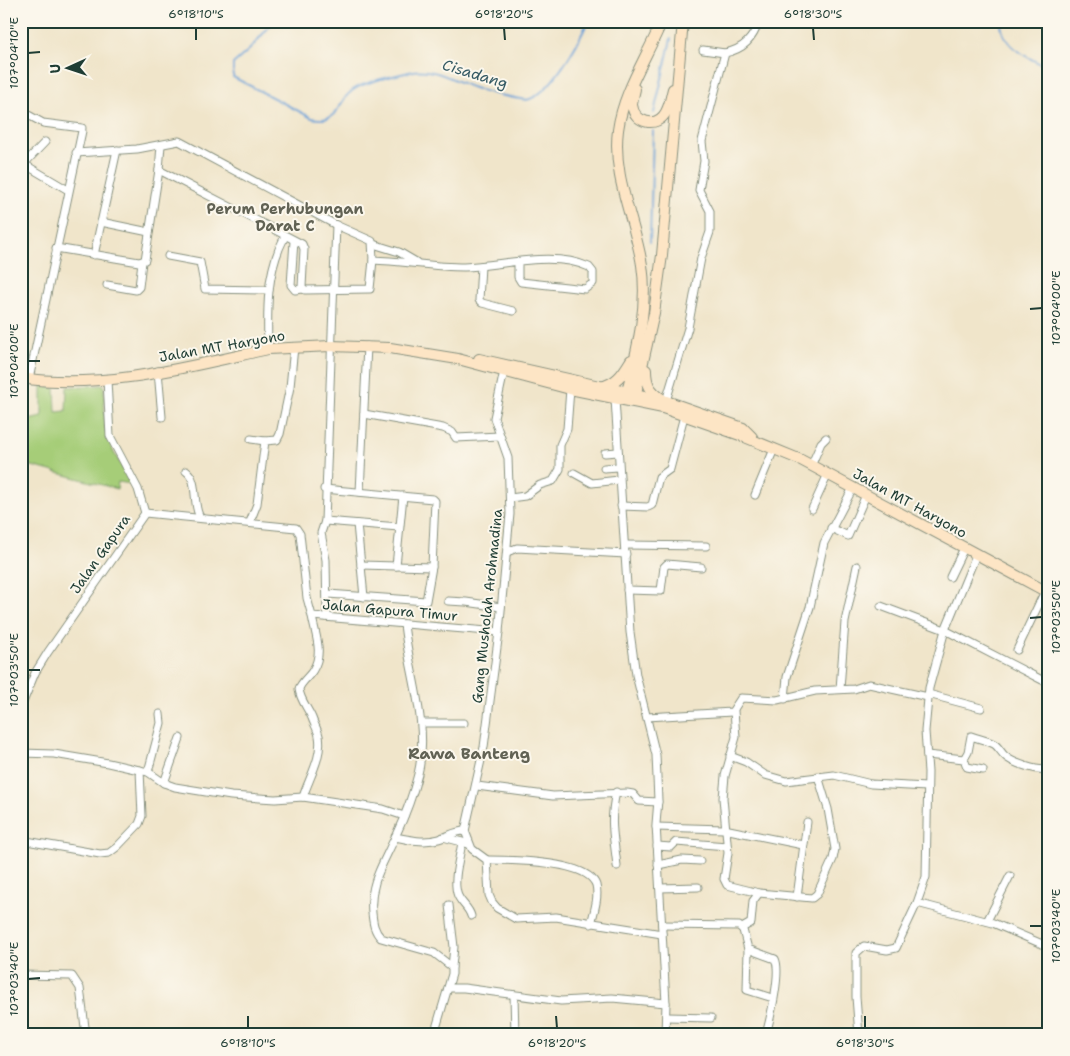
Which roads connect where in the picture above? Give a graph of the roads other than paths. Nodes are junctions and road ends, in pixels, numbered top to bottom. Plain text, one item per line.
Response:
1 (662, 21) edge
2 (683, 21) edge
3 (759, 21) edge
4 (703, 50) dead end
5 (726, 53) junction
6 (679, 69) junction
7 (637, 74) junction
8 (21, 112) edge
9 (45, 142) dead end
10 (161, 145) junction
11 (117, 150) junction
12 (76, 153) junction
13 (23, 165) edge
14 (159, 170) junction
15 (68, 190) junction
16 (101, 222) junction
17 (336, 224) junction
18 (149, 232) junction
19 (284, 236) junction
20 (294, 241) junction
21 (373, 244) junction
22 (56, 248) junction
23 (94, 255) junction
24 (168, 256) dead end
25 (373, 260) junction
26 (142, 262) junction
27 (518, 262) junction
28 (418, 264) junction
29 (481, 266) junction
30 (107, 285) dead end
31 (303, 289) junction
32 (269, 290) junction
33 (334, 290) junction
34 (513, 312) dead end
35 (294, 346) junction
36 (331, 346) junction
37 (367, 346) junction
38 (268, 349) junction
39 (640, 353) junction
40 (458, 359) junction
41 (158, 371) junction
42 (504, 371) junction
43 (25, 378) edge
44 (108, 380) junction
45 (597, 387) junction
46 (570, 389) junction
47 (627, 398) junction
48 (666, 401) junction
49 (364, 414) junction
50 (684, 416) junction
51 (162, 417) dead end
52 (500, 436) junction
53 (826, 438) dead end
54 (251, 439) dead end
55 (264, 442) junction
56 (756, 442) junction
57 (774, 449) junction
58 (618, 452) junction
59 (604, 453) dead end
60 (811, 466) junction
61 (618, 467) junction
62 (604, 468) dead end
63 (186, 471) dead end
64 (574, 474) dead end
65 (828, 474) junction
66 (619, 480) junction
67 (853, 488) junction
68 (324, 489) junction
69 (360, 492) junction
70 (755, 495) dead end
71 (866, 495) junction
72 (403, 496) junction
73 (510, 498) junction
74 (621, 506) junction
75 (812, 509) dead end
76 (144, 512) junction
77 (200, 517) junction
78 (324, 521) junction
79 (250, 522) junction
80 (357, 524) junction
81 (399, 527) junction
82 (831, 528) junction
83 (625, 545) junction
84 (706, 546) dead end
85 (964, 548) junction
86 (506, 552) junction
87 (626, 554) junction
88 (976, 555) junction
89 (361, 564) junction
90 (396, 566) junction
91 (857, 566) dead end
92 (432, 567) junction
93 (701, 567) dead end
94 (950, 577) dead end
95 (627, 590) junction
96 (1047, 592) edge
97 (328, 594) junction
98 (364, 597) junction
99 (448, 602) dead end
100 (881, 606) dead end
101 (502, 607) junction
102 (312, 616) junction
103 (327, 617) junction
104 (404, 624) junction
105 (945, 630) junction
106 (499, 632) junction
107 (1017, 650) dead end
108 (1049, 678) edge
109 (840, 689) junction
110 (928, 696) junction
111 (785, 699) junction
112 (21, 707) edge
113 (981, 708) dead end
114 (734, 711) junction
115 (160, 714) dead end
116 (647, 717) junction
117 (421, 723) junction
118 (464, 723) dead end
119 (180, 738) dead end
120 (21, 753) edge
121 (927, 755) junction
122 (730, 756) junction
123 (964, 758) junction
124 (1049, 769) edge
125 (140, 770) junction
126 (983, 770) dead end
127 (148, 772) junction
128 (818, 776) junction
129 (164, 783) junction
130 (477, 786) junction
131 (927, 786) junction
132 (616, 792) junction
133 (303, 797) junction
134 (658, 802) junction
135 (404, 816) junction
136 (807, 822) dead end
137 (656, 827) junction
138 (724, 829) junction
139 (465, 831) junction
140 (396, 837) junction
141 (442, 837) junction
142 (21, 840) edge
143 (465, 843) junction
144 (803, 845) junction
145 (657, 846) junction
146 (727, 846) junction
147 (21, 851) edge
148 (487, 860) junction
149 (700, 861) dead end
150 (658, 865) junction
151 (617, 866) dead end
152 (22, 873) edge
153 (1010, 876) dead end
154 (698, 887) dead end
155 (660, 888) junction
156 (759, 893) junction
157 (797, 897) junction
158 (917, 903) junction
159 (449, 904) dead end
160 (470, 916) dead end
161 (987, 921) junction
162 (591, 924) junction
163 (662, 925) junction
164 (742, 928) junction
165 (21, 931) edge
166 (662, 934) junction
167 (1049, 947) edge
168 (748, 950) junction
169 (452, 967) junction
170 (21, 975) edge
171 (448, 988) junction
172 (514, 995) junction
173 (773, 998) junction
174 (666, 1003) junction
175 (667, 1017) junction
176 (711, 1018) dead end
177 (86, 1035) edge
178 (434, 1035) edge
179 (515, 1035) edge
180 (665, 1035) edge
181 (766, 1035) edge
182 (859, 1035) edge

1 - 7 main road
2 - 6 main road
3 - 5 street
4 - 5 street
5 - 48 street
6 - 7 main road
6 - 39 main road
7 - 39 main road
8 - 12 street
9 - 13 street
10 - 11 street
10 - 14 street
10 - 17 street
11 - 12 street
11 - 16 street
12 - 15 street
13 - 15 street
14 - 18 street
14 - 19 street
15 - 22 street
16 - 18 street
16 - 23 street
17 - 21 street
17 - 33 street
18 - 26 street
19 - 20 street
19 - 32 street
20 - 31 street
20 - 31 street
21 - 25 street
21 - 28 street
22 - 23 street
22 - 43 street
23 - 26 street
24 - 32 street
25 - 28 street
25 - 33 street
26 - 30 street
27 - 27 street
27 - 29 street
28 - 29 street
29 - 34 street
31 - 33 street
32 - 38 street
33 - 36 street
35 - 36 main road, Jalan MT Haryono
35 - 38 main road, Jalan MT Haryono
35 - 55 street
36 - 37 main road, Jalan MT Haryono
36 - 68 street
37 - 40 main road, Jalan MT Haryono
37 - 49 street
38 - 41 main road, Jalan MT Haryono
39 - 45 main road
39 - 47 main road
39 - 48 main road
40 - 42 main road, Jalan MT Haryono
40 - 45 main road, Jalan MT Haryono
41 - 44 main road, Jalan MT Haryono
41 - 51 street
42 - 46 main road, Jalan MT Haryono
42 - 52 street, Gang Musholah Arohmadina
43 - 44 main road, Jalan MT Haryono
44 - 76 street, Jalan Gapura
45 - 47 main road, Jalan MT Haryono
46 - 47 main road, Jalan MT Haryono
46 - 73 street
47 - 48 main road, Jalan MT Haryono
47 - 50 main road, Jalan MT Haryono
47 - 58 street
48 - 56 main road, Jalan MT Haryono
49 - 52 street
49 - 69 street
50 - 56 main road, Jalan MT Haryono
50 - 74 street
52 - 73 street, Gang Musholah Arohmadina
53 - 60 street
54 - 55 street
55 - 79 street
56 - 57 main road, Jalan MT Haryono
57 - 60 main road, Jalan MT Haryono
57 - 70 street
58 - 59 street
58 - 61 street
60 - 65 main road, Jalan MT Haryono
61 - 62 street
61 - 66 street
63 - 77 street
64 - 66 street
65 - 67 main road, Jalan MT Haryono
65 - 75 street
66 - 74 street
67 - 71 main road, Jalan MT Haryono
67 - 82 street
68 - 69 street
68 - 78 street
69 - 72 street
71 - 82 street
71 - 85 main road, Jalan MT Haryono
72 - 81 street
72 - 92 street
73 - 86 street, Gang Musholah Arohmadina
74 - 83 street
76 - 77 street, Jalan Gapura Timur
76 - 112 street, Jalan Gapura
77 - 79 street, Jalan Gapura Timur
78 - 80 street
78 - 97 street
79 - 102 street, Jalan Gapura Timur
80 - 81 street
80 - 89 street
81 - 90 street
82 - 111 street
83 - 84 street
83 - 87 street
85 - 88 main road, Jalan MT Haryono
85 - 94 street
86 - 87 street
86 - 101 street, Gang Musholah Arohmadina
87 - 95 street
88 - 96 main road, Jalan MT Haryono
88 - 105 street
89 - 90 street
89 - 98 street
90 - 92 street
91 - 109 street
92 - 98 street
93 - 95 street
95 - 116 street
96 - 107 street
97 - 98 street
97 - 103 street
99 - 101 street
100 - 105 street
101 - 106 street, Gang Musholah Arohmadina
102 - 103 street, Jalan Gapura Timur
102 - 133 street
103 - 104 street, Jalan Gapura Timur
104 - 106 street, Jalan Gapura Timur
104 - 117 street
105 - 108 street
105 - 110 street
106 - 130 street, Gang Musholah Arohmadina
109 - 110 street
109 - 111 street
110 - 113 street
110 - 121 street
111 - 114 street
114 - 116 street
114 - 122 street
115 - 127 street
116 - 134 street
117 - 118 street
117 - 135 street
119 - 129 street
120 - 125 street
121 - 123 street
121 - 131 street
122 - 128 street
122 - 138 street
123 - 124 street
123 - 126 street
125 - 127 street
125 - 142 street
127 - 129 street
128 - 131 street
128 - 157 street
129 - 133 street
130 - 132 street
130 - 139 street, Gang Musholah Arohmadina
131 - 158 street
132 - 134 street
132 - 151 street
133 - 135 street
134 - 137 street
135 - 140 street
136 - 144 street
137 - 138 street
137 - 145 street
138 - 144 street
138 - 146 street
139 - 141 street
139 - 143 street
140 - 141 street
140 - 169 street
141 - 143 street
143 - 148 street
143 - 160 street
144 - 157 street
145 - 146 street
145 - 150 street
146 - 156 street
147 - 152 street
148 - 162 street
148 - 162 street
149 - 150 street
150 - 155 street
152 - 165 street
153 - 161 street
154 - 155 street
155 - 163 street
156 - 157 street
156 - 164 street
158 - 161 street
158 - 182 street
159 - 169 street
161 - 167 street
162 - 166 street
163 - 164 street
163 - 166 street
164 - 168 street
166 - 174 street
168 - 173 street
168 - 173 street
169 - 171 street
170 - 177 street
171 - 172 street
171 - 178 street
172 - 174 street
172 - 179 street
173 - 181 street
174 - 175 street
175 - 176 street
175 - 180 street

